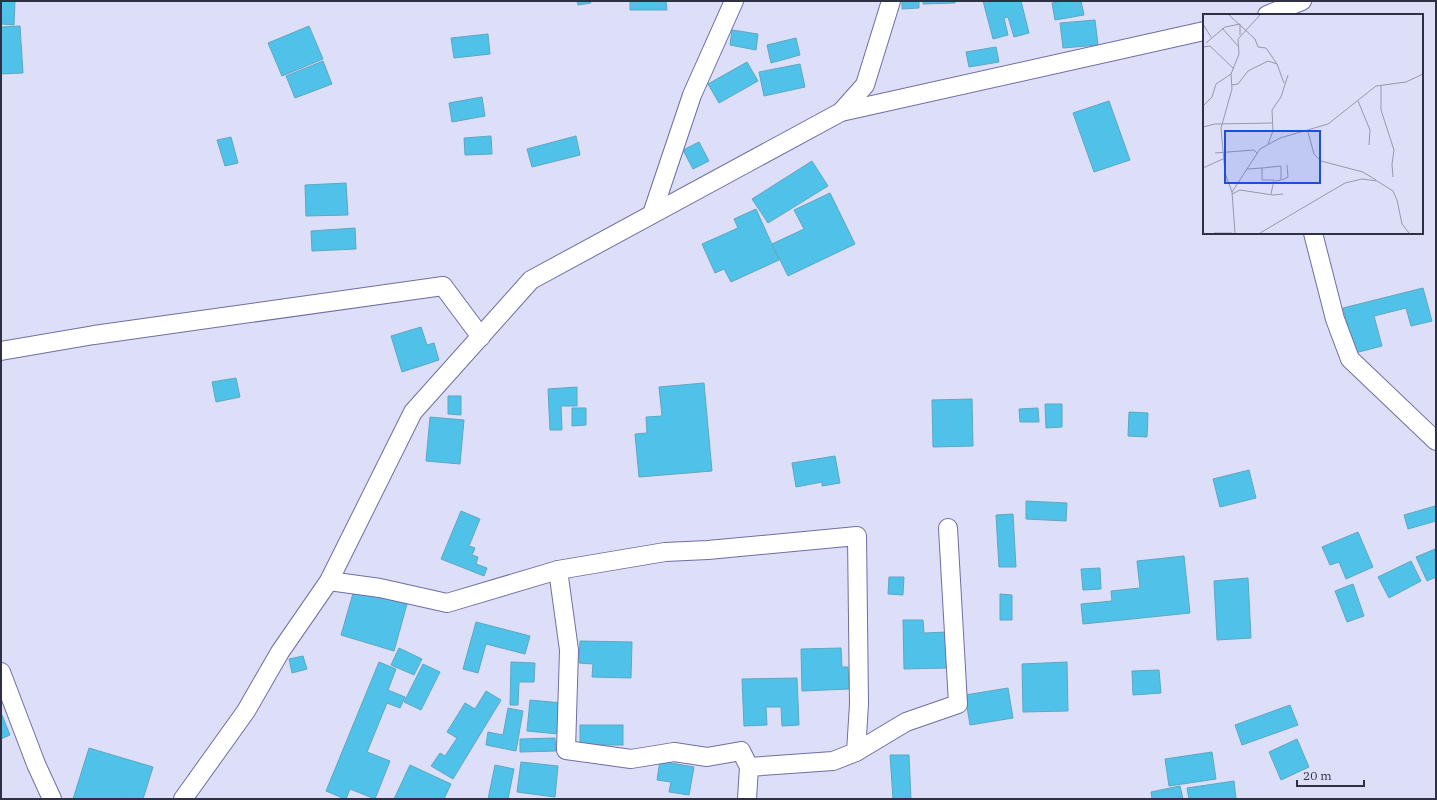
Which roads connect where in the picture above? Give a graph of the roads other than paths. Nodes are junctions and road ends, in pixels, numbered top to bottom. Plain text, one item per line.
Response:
1 (734, 1) edge
2 (890, 1) edge
3 (1302, 1) edge
4 (1270, 14) edge
5 (1203, 31) edge
6 (841, 112) junction
7 (652, 214) junction
8 (1313, 234) edge
9 (481, 337) junction
10 (1, 351) edge
11 (1436, 441) edge
12 (948, 528) dead end
13 (558, 570) junction
14 (329, 581) junction
15 (1, 672) edge
16 (856, 752) junction
17 (749, 767) junction
18 (52, 799) edge
19 (183, 799) edge
20 (747, 799) edge

1 - 7 street
2 - 6 street
3 - 4 street
5 - 6 street
6 - 7 street
7 - 9 street
8 - 11 street
9 - 10 street
9 - 14 street
12 - 16 street
13 - 14 street
13 - 16 street
13 - 17 street
14 - 19 street
15 - 18 street
16 - 17 street
17 - 20 street

